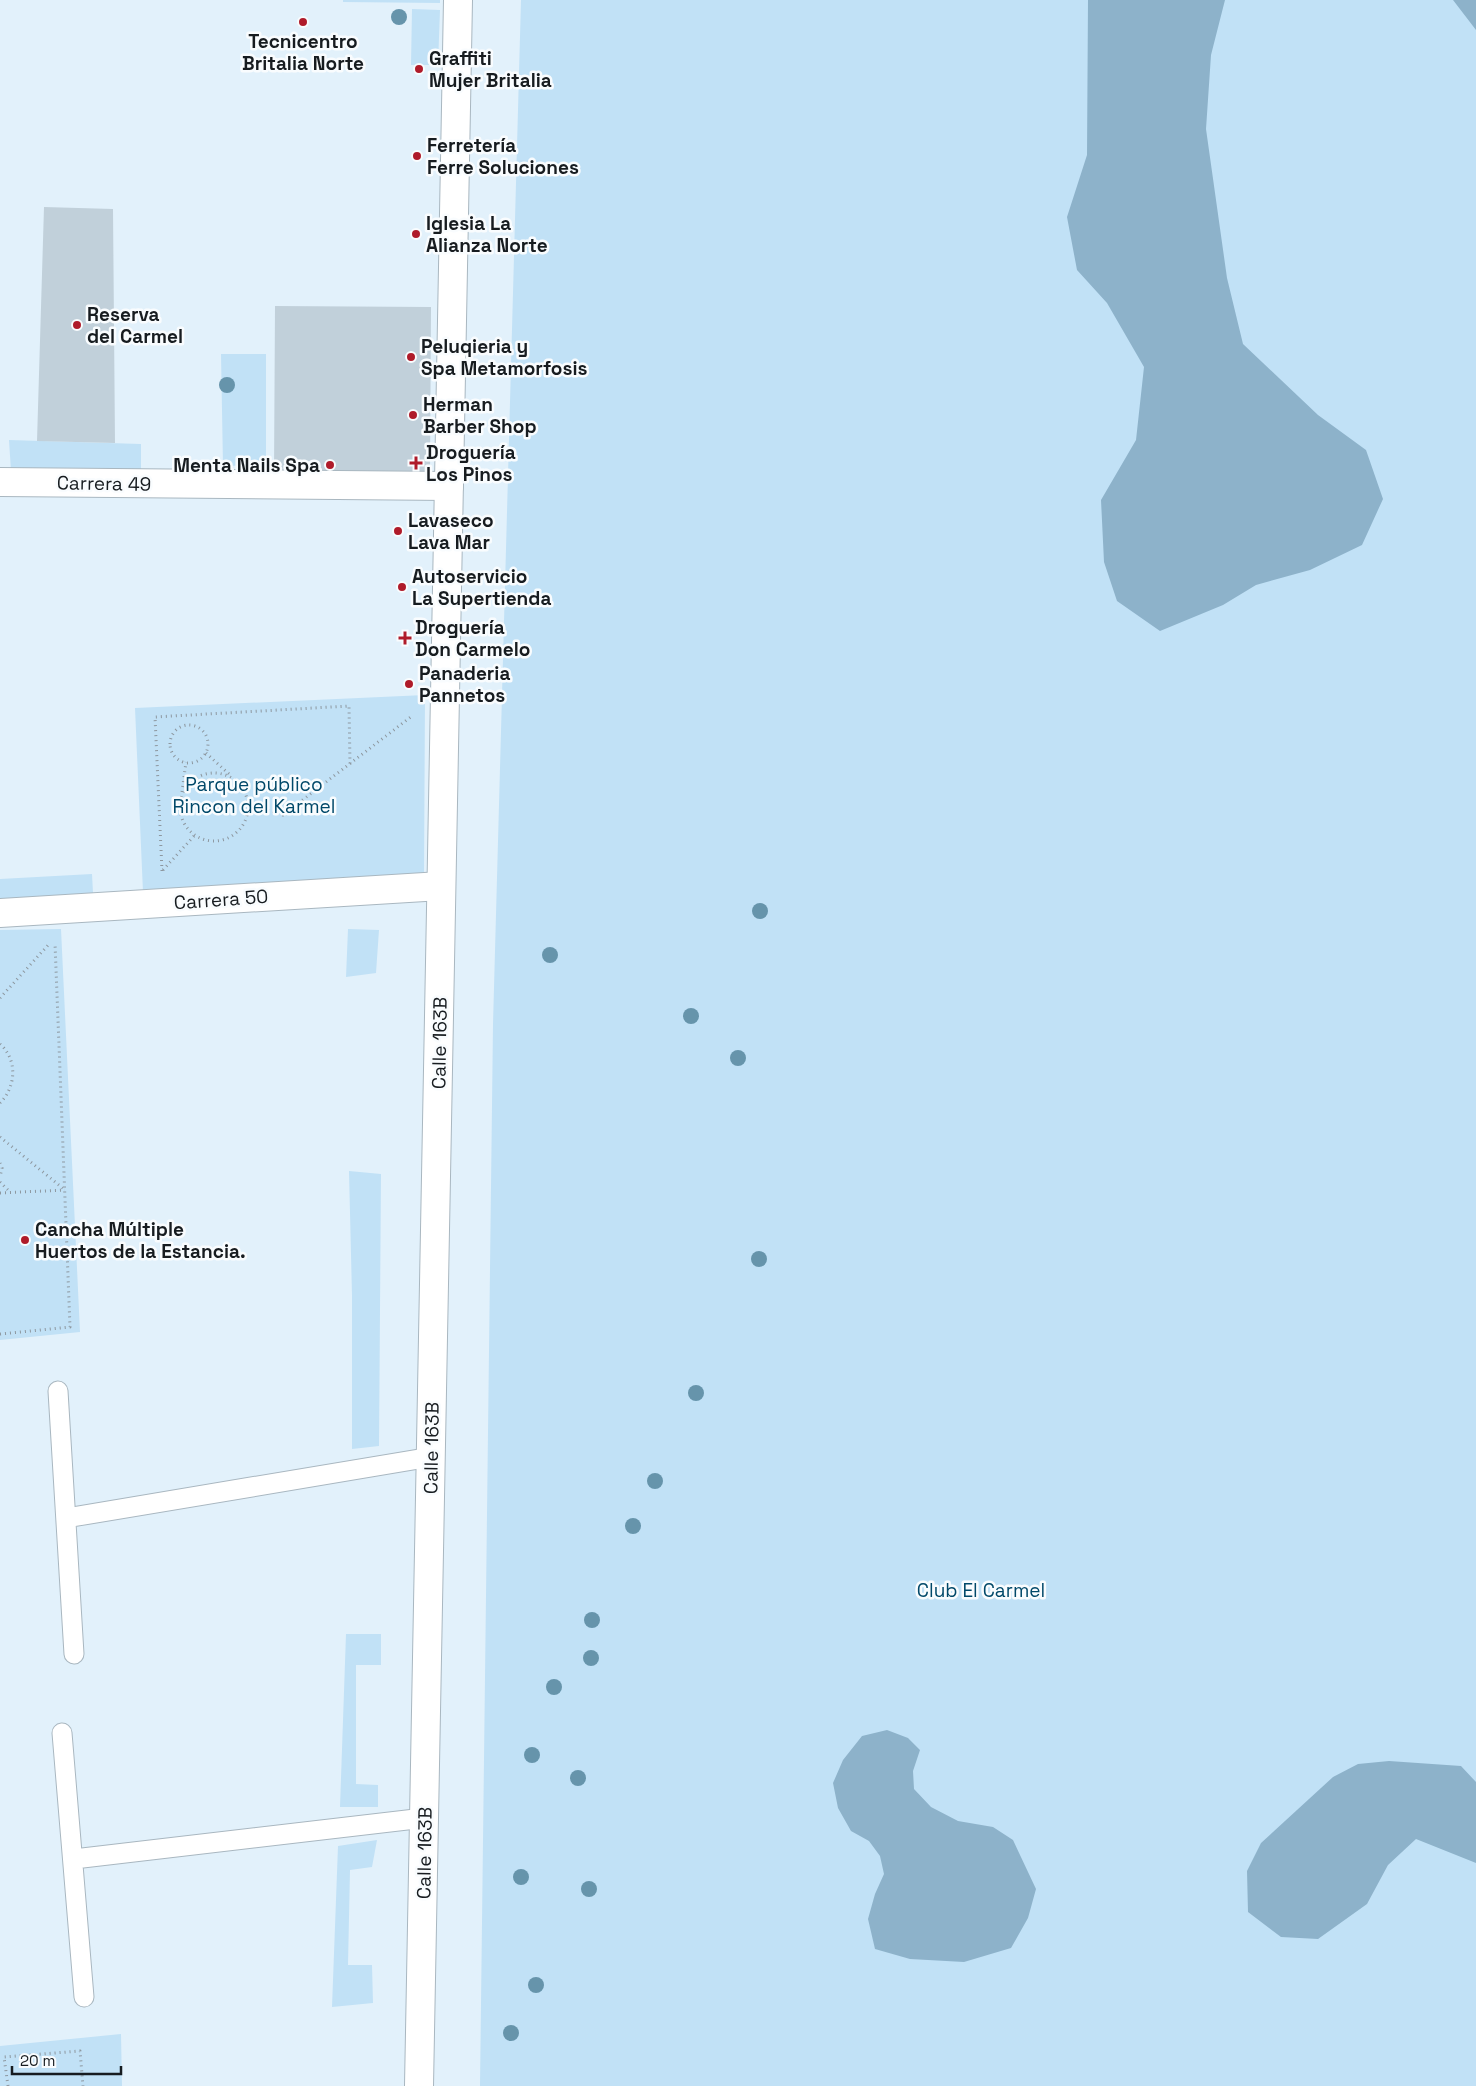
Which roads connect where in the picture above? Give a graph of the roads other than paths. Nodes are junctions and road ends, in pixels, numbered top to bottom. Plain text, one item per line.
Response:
1 (458, 0) edge
2 (0, 482) edge
3 (449, 486) junction
4 (441, 886) junction
5 (0, 913) edge
6 (58, 1392) dead end
7 (431, 1457) junction
8 (66, 1518) junction
9 (74, 1654) dead end
10 (62, 1733) dead end
11 (424, 1818) junction
12 (74, 1859) junction
13 (84, 1997) dead end
14 (419, 2086) edge

1 - 3 street, Calle 163B
2 - 3 street, Carrera 49
3 - 4 street, Calle 163B
4 - 5 street, Carrera 50
4 - 7 street, Calle 163B
6 - 8 lane
7 - 8 lane
7 - 11 street, Calle 163B
8 - 9 lane
10 - 12 lane
11 - 12 lane
11 - 14 street, Calle 163B
12 - 13 lane

